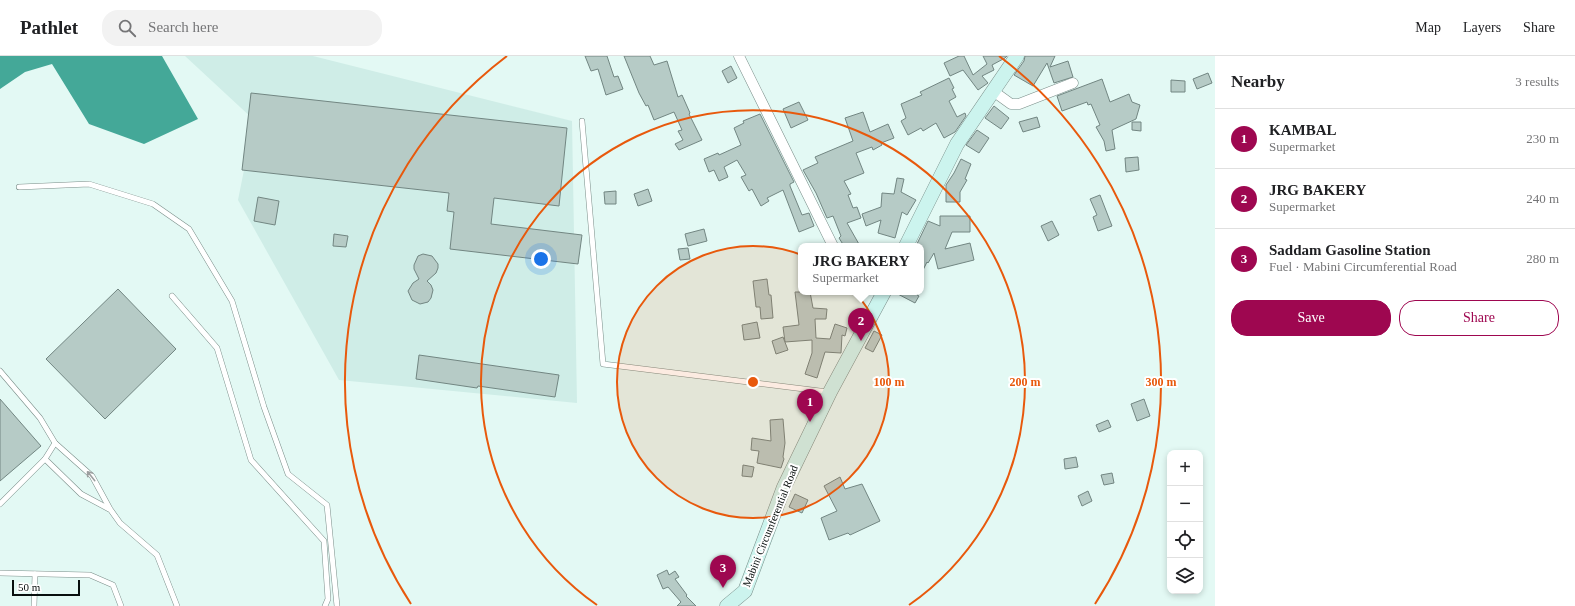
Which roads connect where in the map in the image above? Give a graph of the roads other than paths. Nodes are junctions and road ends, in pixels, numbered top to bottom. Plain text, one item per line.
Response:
1 (739, 56) edge
2 (1017, 56) edge
3 (1073, 83) dead end
4 (993, 91) junction
5 (582, 121) dead end
6 (19, 187) dead end
7 (832, 243) edge
8 (908, 243) edge
9 (882, 295) edge
10 (172, 296) dead end
11 (0, 371) edge
12 (830, 392) junction
13 (55, 443) junction
14 (44, 459) junction
15 (0, 504) edge
16 (110, 510) junction
17 (0, 573) edge
18 (35, 574) junction
19 (34, 606) edge
20 (121, 606) edge
21 (177, 606) edge
22 (325, 606) edge
23 (337, 606) edge
24 (727, 606) edge

1 - 7 street
2 - 4 main road
3 - 4 street
4 - 8 main road
5 - 12 lane
6 - 23 lane
9 - 12 main road, Mabini Circumferential Road
10 - 22 lane
11 - 13 lane
12 - 24 main road, Mabini Circumferential Road
13 - 14 lane
16 -> 13 lane
14 - 15 lane
14 - 16 lane
16 - 21 lane
17 - 18 lane
18 - 19 lane
18 - 20 lane

